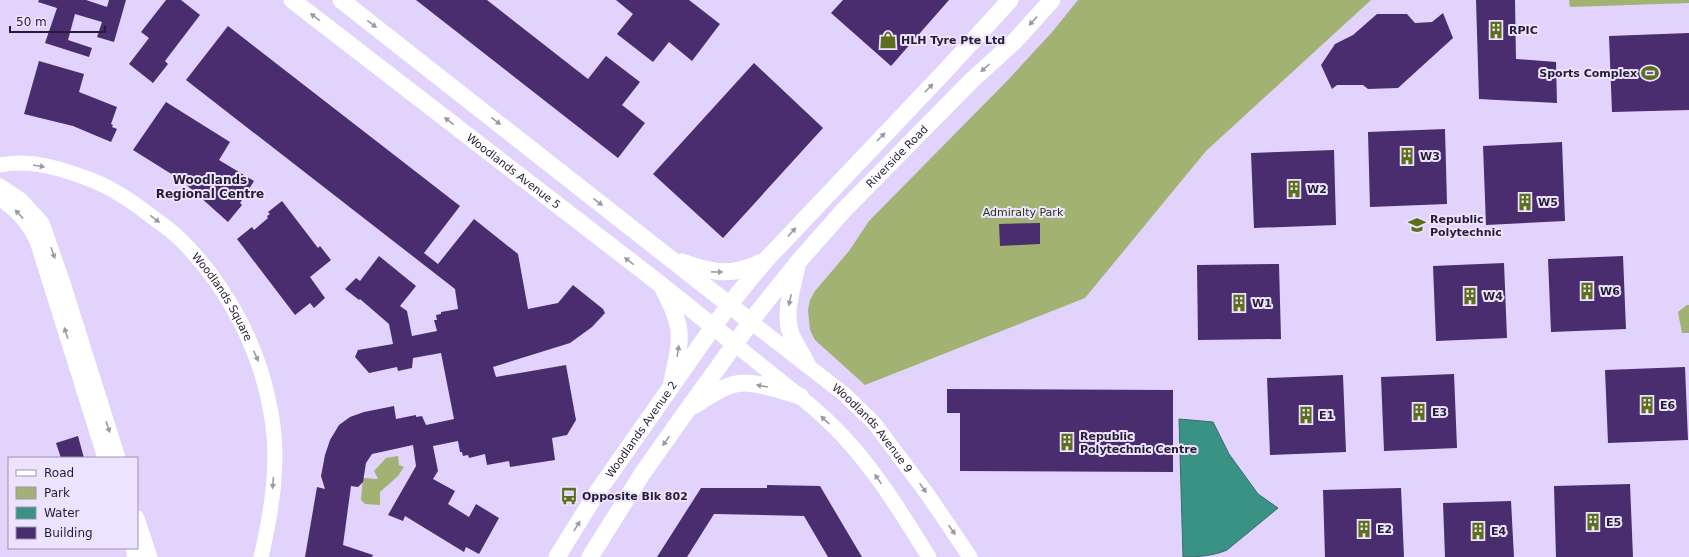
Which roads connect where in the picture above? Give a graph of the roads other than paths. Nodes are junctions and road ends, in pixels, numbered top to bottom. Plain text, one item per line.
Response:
1 (292, 0) edge
2 (341, 0) edge
3 (1010, 0) edge
4 (1052, 0) edge
5 (0, 165) edge
6 (0, 186) edge
7 (0, 199) edge
8 (667, 257) junction
9 (765, 260) junction
10 (798, 262) junction
11 (660, 284) junction
12 (729, 305) junction
13 (751, 322) junction
14 (713, 327) junction
15 (734, 344) junction
16 (807, 364) junction
17 (670, 389) junction
18 (800, 396) junction
19 (688, 409) junction
20 (105, 457) edge
21 (118, 457) edge
22 (138, 521) edge
23 (150, 557) edge
24 (261, 557) edge
25 (557, 557) edge
26 (590, 557) edge
27 (929, 557) edge
28 (970, 557) edge

11 -> 1 main road, Woodlands Avenue 5
2 -> 8 main road
9 -> 3 main road
4 -> 10 main road, Riverside Road
5 -> 24 street, Woodlands Square
6 -> 21 street
20 -> 7 street
8 -> 9 main road
8 - 12 main road
9 - 12 main road
10 - 13 main road, Riverside Road
10 -> 16 main road
11 - 14 main road, Woodlands Avenue 5
17 -> 11 main road
12 - 13 main road
12 - 14 main road, Woodlands Avenue 2
13 - 15 main road
13 - 16 street, Woodlands Avenue 9
14 - 15 main road, Woodlands Avenue 5
14 - 17 main road, Woodlands Avenue 2
15 - 18 street
15 - 19 main road
16 -> 28 street, Woodlands Avenue 9
25 -> 17 main road, Woodlands Avenue 2
18 -> 19 main road
27 -> 18 street
19 -> 26 main road
22 - 23 street

